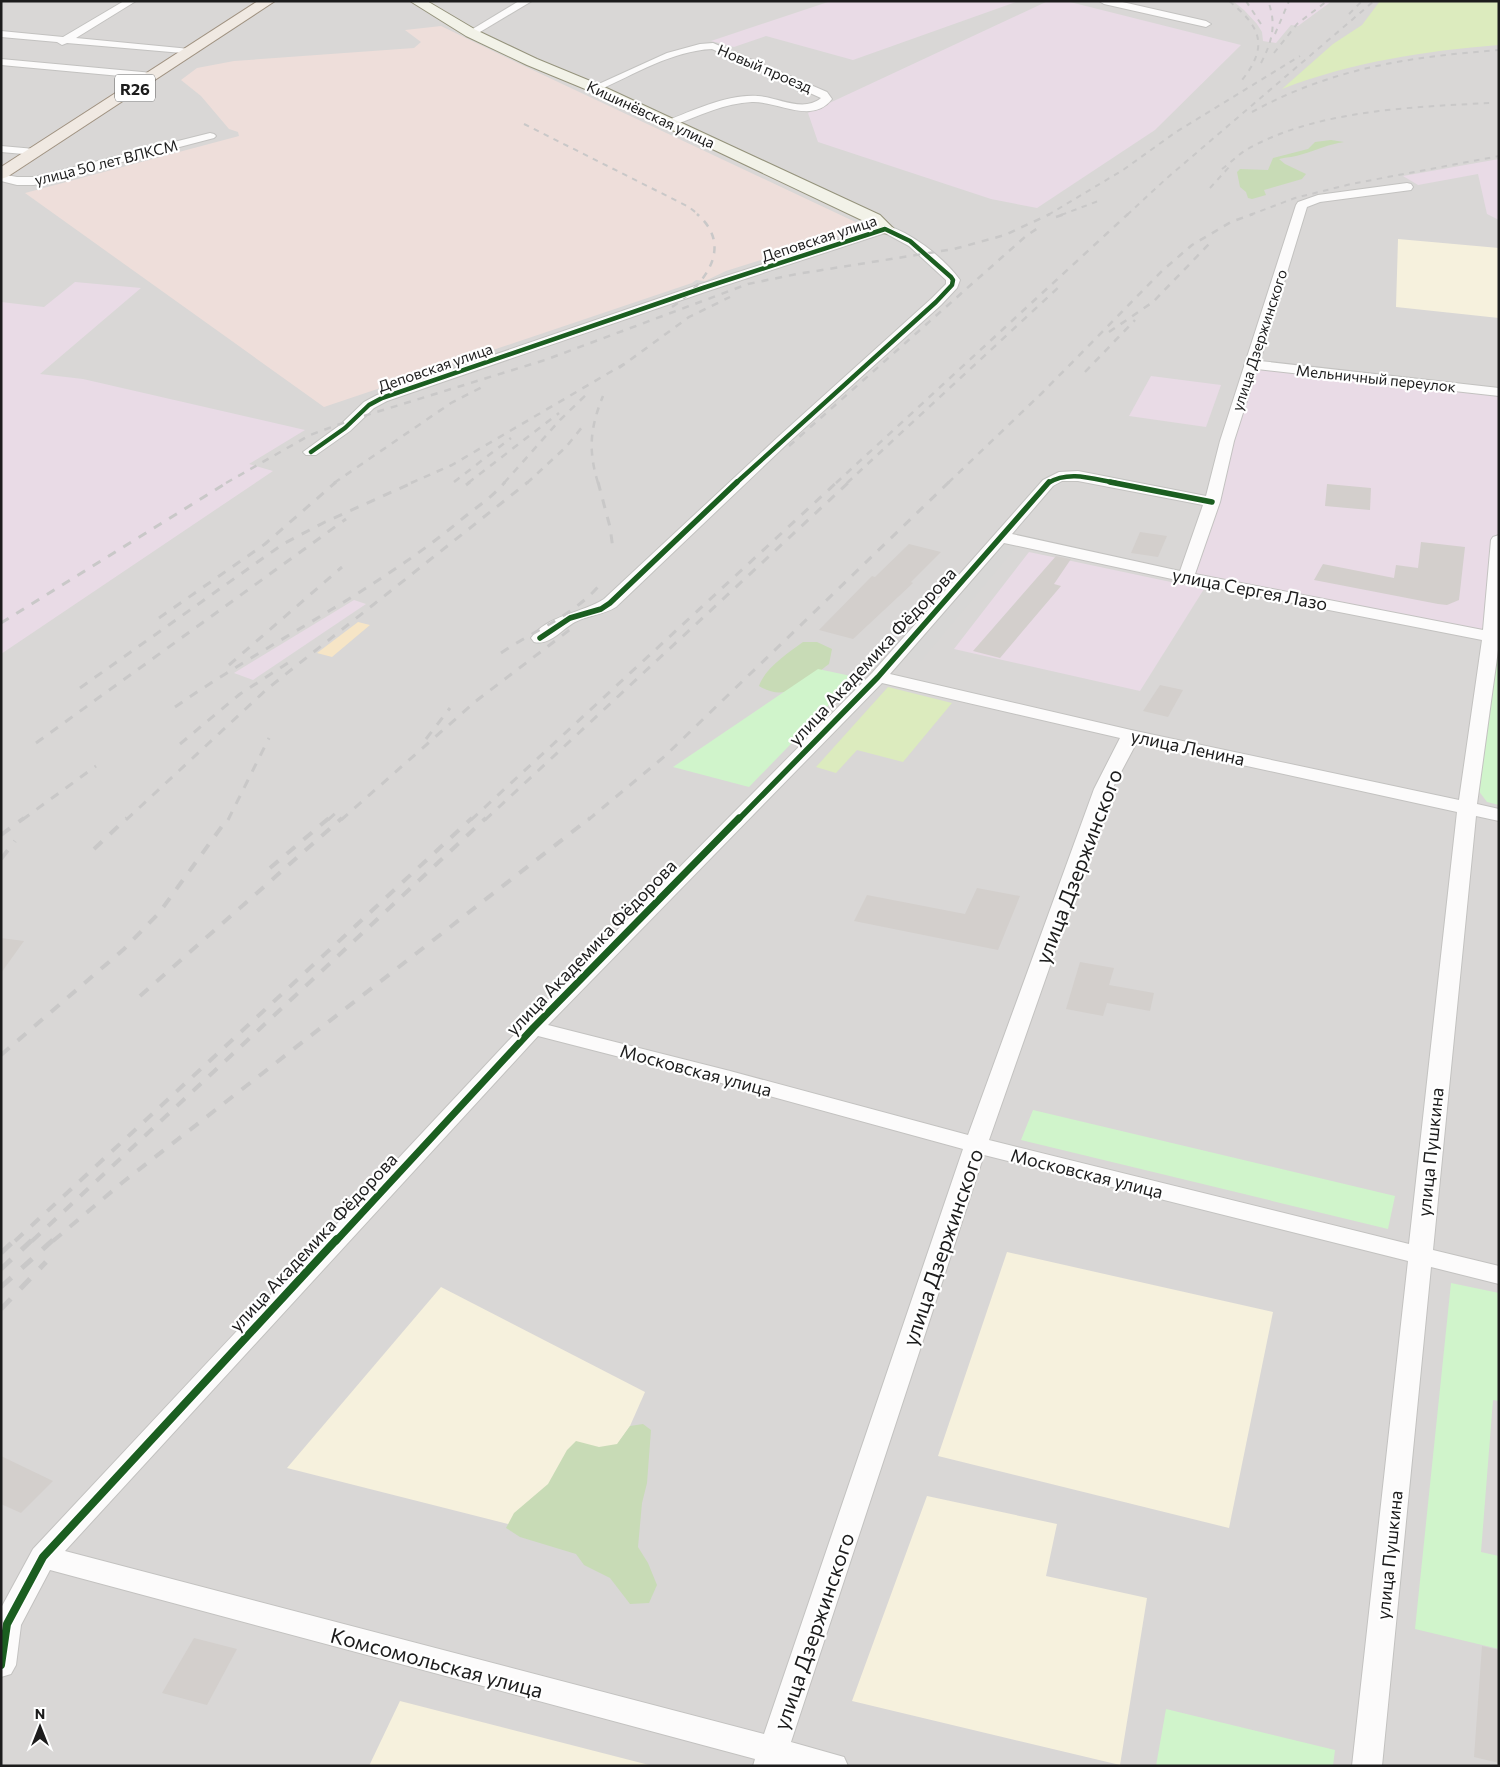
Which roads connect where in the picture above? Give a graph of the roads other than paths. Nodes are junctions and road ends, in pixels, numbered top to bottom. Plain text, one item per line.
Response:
1 (131, 1) edge
2 (268, 1) edge
3 (416, 1) edge
4 (527, 1) edge
5 (1104, 1) edge
6 (1206, 24) dead end
7 (471, 33) junction
8 (1, 34) edge
9 (65, 40) junction
10 (190, 52) junction
11 (1, 62) edge
12 (22, 64) junction
13 (8, 72) dead end
14 (153, 76) junction
15 (595, 88) junction
16 (670, 123) junction
17 (210, 136) dead end
18 (1, 149) edge
19 (35, 152) junction
20 (1, 175) edge
21 (1407, 187) dead end
22 (885, 229) junction
23 (1252, 364) junction
24 (1499, 392) edge
25 (311, 452) dead end
26 (1212, 502) junction
27 (1001, 537) junction
28 (1499, 540) edge
29 (1186, 577) junction
30 (1495, 637) edge
31 (540, 638) dead end
32 (878, 677) junction
33 (1131, 735) junction
34 (1467, 808) junction
35 (1499, 815) edge
36 (533, 1028) junction
37 (976, 1146) junction
38 (1419, 1256) junction
39 (1499, 1275) edge
40 (42, 1557) junction
41 (1, 1665) edge
42 (771, 1757) edge
43 (833, 1766) edge
44 (1367, 1766) edge

1 - 9 street
2 - 10 main road, R26
3 - 7 street, Кишинёвская улица
4 - 7 street
5 - 6 street
7 - 15 street, Кишинёвская улица
8 - 9 street
9 - 10 street
9 - 12 street
10 - 14 main road, R26
11 - 12 street
12 - 13 street
12 - 14 street
14 - 19 main road, R26
15 - 16 street, Кишинёвская улица
15 - 16 street, Новый проезд
16 - 22 street, Кишинёвская улица
17 - 20 street, улица 50 лет ВЛКСМ
18 - 19 street
19 - 20 main road, R26
21 - 23 street, улица Дзержинского
22 - 25 street, Деповская улица
22 - 31 street, Деповская улица
23 - 24 street, Мельничный переулок
23 - 26 street, улица Дзержинского
26 - 27 street, улица Академика Фёдорова
26 - 29 street, улица Дзержинского
27 - 29 street, улица Сергея Лазо
27 - 32 street, улица Академика Фёдорова
28 - 30 street, улица Пушкина
29 - 30 street, улица Сергея Лазо
30 - 34 street, улица Пушкина
32 - 33 street, улица Ленина
32 - 36 street, улица Академика Фёдорова
33 - 34 street, улица Ленина
33 - 37 street, улица Дзержинского
34 - 35 street, улица Ленина
34 - 38 street, улица Пушкина
36 - 37 street, Московская улица
36 - 40 street, улица Академика Фёдорова
37 - 38 street, Московская улица
37 - 42 street, улица Дзержинского
38 - 39 street, Московская улица
38 - 44 street, улица Пушкина
40 - 41 street, улица Академика Фёдорова
40 - 42 street, Комсомольская улица
42 - 43 street, Комсомольская улица

